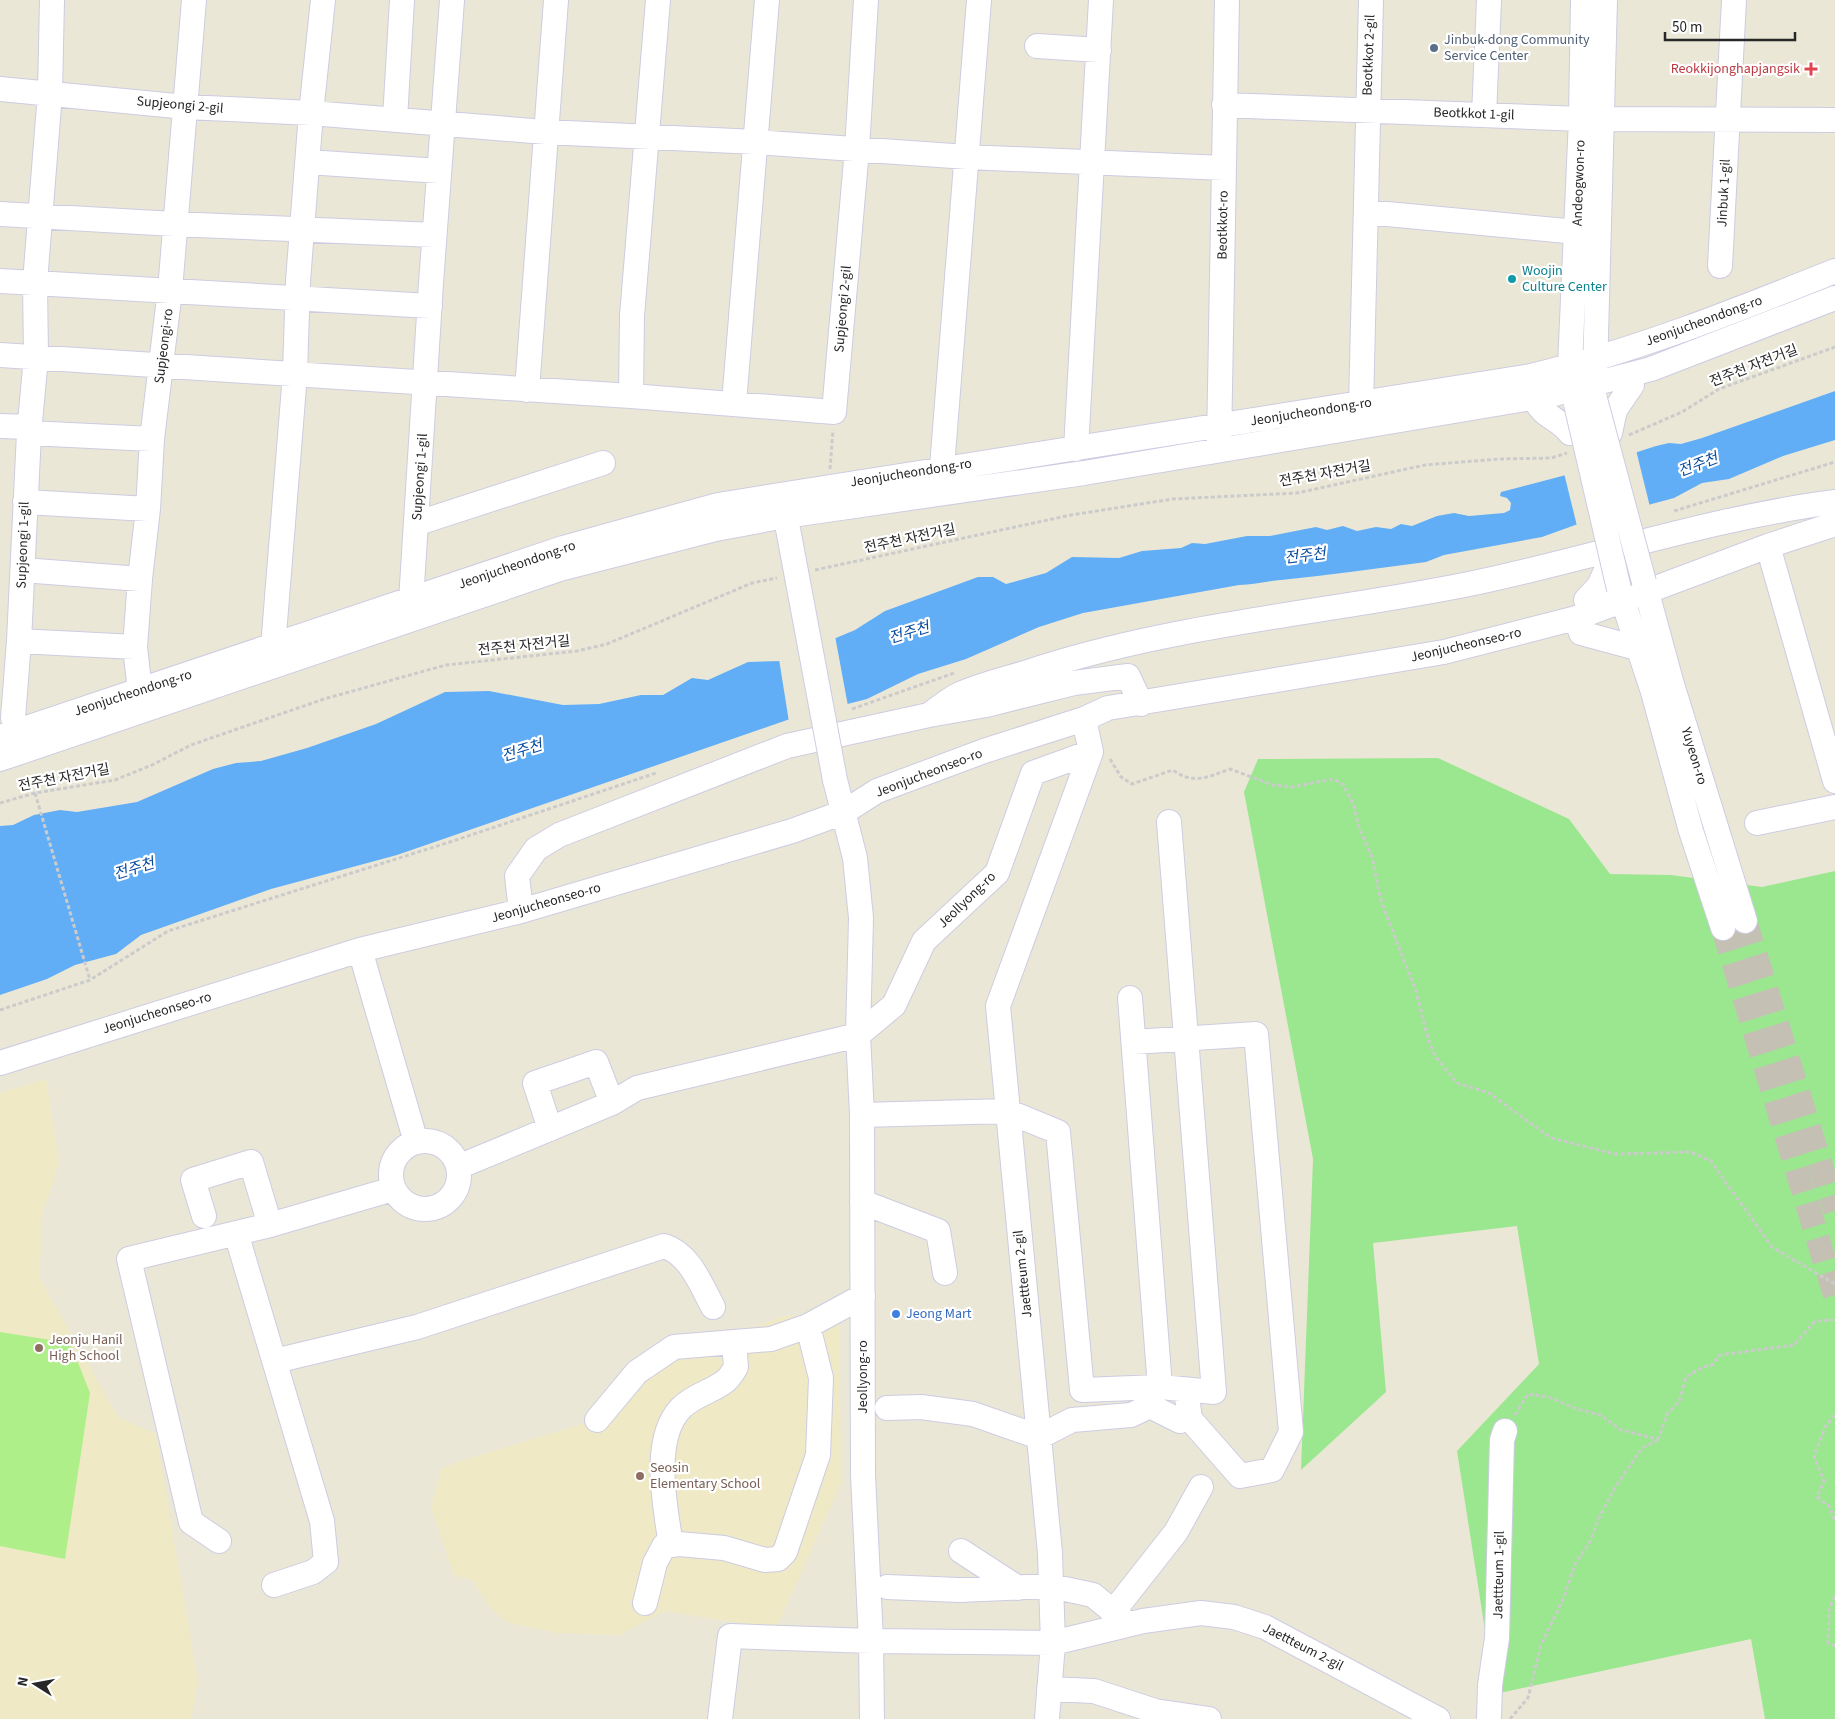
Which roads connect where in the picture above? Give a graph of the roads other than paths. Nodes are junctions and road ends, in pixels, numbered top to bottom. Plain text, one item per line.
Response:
1 (52, 0) edge
2 (194, 0) edge
3 (323, 0) edge
4 (402, 0) edge
5 (452, 0) edge
6 (556, 0) edge
7 (658, 0) edge
8 (767, 0) edge
9 (866, 0) edge
10 (1102, 0) edge
11 (1227, 0) edge
12 (1371, 0) edge
13 (1488, 0) edge
14 (1583, 0) edge
15 (1605, 0) edge
16 (1734, 0) edge
17 (979, 2) edge
18 (1037, 46) dead end
19 (1099, 50) junction
20 (0, 89) edge
21 (50, 93) junction
22 (1224, 105) junction
23 (186, 107) junction
24 (1367, 110) junction
25 (311, 113) junction
26 (1484, 115) junction
27 (1592, 119) junction
28 (395, 120) junction
29 (1835, 120) edge
30 (1728, 121) junction
31 (442, 123) junction
32 (546, 132) junction
33 (647, 137) junction
34 (756, 142) junction
35 (857, 149) junction
36 (967, 157) junction
37 (1093, 161) junction
38 (308, 162) junction
39 (1224, 168) junction
40 (439, 171) junction
41 (1366, 212) junction
42 (0, 214) edge
43 (39, 216) junction
44 (174, 224) junction
45 (302, 230) junction
46 (1577, 232) junction
47 (434, 235) junction
48 (1720, 266) dead end
49 (1835, 271) edge
50 (0, 281) edge
51 (36, 282) junction
52 (297, 289) junction
53 (170, 290) junction
54 (430, 295) junction
55 (1835, 298) edge
56 (0, 355) edge
57 (36, 357) junction
58 (1595, 358) junction
59 (162, 365) junction
60 (1570, 366) junction
61 (295, 374) junction
62 (426, 383) junction
63 (1628, 384) junction
64 (526, 390) junction
65 (1585, 394) junction
66 (631, 396) junction
67 (734, 403) junction
68 (1361, 404) junction
69 (1537, 404) junction
70 (0, 426) edge
71 (1220, 427) junction
72 (29, 430) junction
73 (1603, 434) junction
74 (152, 439) junction
75 (1076, 448) junction
76 (1219, 450) junction
77 (603, 463) dead end
78 (942, 468) junction
79 (25, 502) junction
80 (1835, 502) edge
81 (148, 509) junction
82 (784, 513) junction
83 (418, 523) junction
84 (1835, 524) edge
85 (1768, 546) junction
86 (1612, 557) junction
87 (23, 570) junction
88 (140, 579) junction
89 (1645, 586) junction
90 (1621, 596) junction
91 (412, 601) junction
92 (1584, 611) junction
93 (274, 646) junction
94 (135, 647) junction
95 (1640, 649) junction
96 (13, 651) edge
97 (140, 691) junction
98 (1141, 704) junction
99 (929, 715) junction
100 (1084, 719) junction
101 (9, 734) edge
102 (1100, 754) junction
103 (0, 759) edge
104 (1835, 781) edge
105 (1835, 807) edge
106 (844, 812) junction
107 (1169, 822) dead end
108 (1757, 824) dead end
109 (521, 911) junction
110 (360, 950) junction
111 (1130, 998) dead end
112 (858, 1035) junction
113 (1186, 1038) junction
114 (1134, 1042) junction
115 (0, 1063) edge
116 (612, 1102) junction
117 (1007, 1111) junction
118 (862, 1115) junction
119 (550, 1129) junction
120 (416, 1142) junction
121 (458, 1167) junction
122 (393, 1189) junction
123 (862, 1202) junction
124 (204, 1216) dead end
125 (270, 1225) junction
126 (236, 1233) junction
127 (945, 1273) dead end
128 (863, 1296) junction
129 (713, 1307) dead end
130 (808, 1326) junction
131 (734, 1342) junction
132 (275, 1361) junction
133 (1160, 1387) junction
134 (1186, 1390) junction
135 (887, 1408) dead end
136 (597, 1420) dead end
137 (1180, 1421) dead end
138 (1505, 1431) road end
139 (1039, 1437) junction
140 (1201, 1487) dead end
141 (219, 1541) dead end
142 (671, 1545) junction
143 (961, 1551) dead end
144 (274, 1584) dead end
145 (887, 1586) dead end
146 (1051, 1586) junction
147 (1018, 1588) junction
148 (645, 1603) dead end
149 (1120, 1618) junction
150 (871, 1641) junction
151 (1053, 1643) junction
152 (1049, 1690) junction
153 (720, 1719) edge
154 (872, 1719) edge
155 (1047, 1719) edge
156 (1209, 1719) edge
157 (1438, 1719) edge
158 (1489, 1719) edge

1 - 21 street
2 - 23 street, Supjeongi-ro
3 - 25 street
4 - 28 street
5 - 31 street
6 - 32 street
7 - 33 street
8 - 34 street
9 - 35 street, Supjeongi 2-gil
10 - 19 street
11 - 22 street, Beotkkot-ro
12 - 24 street, Beotkkot 2-gil
13 - 26 street
14 - 27 street, Andeogwon-ro
15 - 27 street, Andeogwon-ro
16 - 30 street, Jinbuk 1-gil
17 - 36 street
18 - 19 street
19 - 37 street
20 - 21 street, Supjeongi 2-gil
21 - 23 street, Supjeongi 2-gil
21 - 43 street
22 - 24 street, Beotkkot 1-gil
22 - 39 street, Beotkkot-ro
23 - 25 street, Supjeongi 2-gil
23 - 44 street, Supjeongi-ro
24 - 26 street, Beotkkot 1-gil
24 - 41 street
25 - 28 street, Supjeongi 2-gil
25 - 38 street
26 - 27 street, Beotkkot 1-gil
27 - 30 street
27 - 46 street, Andeogwon-ro
27 - 58 street, Andeogwon-ro
28 - 31 street, Supjeongi 2-gil
29 - 30 street
30 - 48 street, Jinbuk 1-gil
31 - 32 street, Supjeongi 2-gil
31 - 40 street
32 - 33 street, Supjeongi 2-gil
32 - 64 street
33 - 34 street, Supjeongi 2-gil
33 - 66 street
34 - 35 street, Supjeongi 2-gil
34 - 67 street
35 - 36 street, Supjeongi 2-gil
35 - 67 street, Supjeongi 2-gil
36 - 37 street, Supjeongi 2-gil
36 - 78 street
37 - 39 street, Supjeongi 2-gil
37 - 75 street
38 - 40 street
38 - 45 street
39 - 71 street, Beotkkot-ro
40 - 47 street
41 - 46 street
41 - 68 street
42 - 43 street
43 - 44 street
43 - 51 street, Supjeongi 1-gil
44 - 45 street
44 - 53 street, Supjeongi-ro
45 - 47 street
45 - 52 street
46 - 60 street, Andeogwon-ro
47 - 54 street
49 - 58 street, Jeonjucheondong-ro
50 - 51 street
51 - 53 street
51 - 57 street, Supjeongi 1-gil
52 - 53 street
52 - 54 street
52 - 61 street
53 - 59 street, Supjeongi-ro
54 - 62 street, Supjeongi 1-gil
55 - 63 street, Jeonjucheondong-ro
56 - 57 street
57 - 59 street
57 - 72 street, Supjeongi 1-gil
58 - 60 street, Jeonjucheondong-ro
58 - 65 street, Andeogwon-ro
59 - 61 street
59 - 74 street, Supjeongi-ro
60 - 65 street, Andeogwon-ro
60 - 68 street, Jeonjucheondong-ro
61 - 62 street
61 - 93 street
62 - 64 street
62 - 83 street, Supjeongi 1-gil
63 - 65 street, Jeonjucheondong-ro
63 - 73 street
64 - 66 street
65 - 69 street, Jeonjucheondong-ro
65 - 73 street, bridge
66 - 67 street
68 - 71 street, Jeonjucheondong-ro
69 - 73 street
69 - 76 street, Jeonjucheondong-ro
70 - 72 street
71 - 75 street, Jeonjucheondong-ro
71 - 76 street, Beotkkot-ro
72 - 74 street
72 - 79 street, Supjeongi 1-gil
73 - 86 street, Yuyeon-ro, bridge
73 - 89 street, Yuyeon-ro, bridge
74 - 81 street, Supjeongi-ro
75 - 78 street, Jeonjucheondong-ro
76 - 82 street, Jeonjucheondong-ro
77 - 83 street
78 - 82 street, Jeonjucheondong-ro
79 - 81 street
79 - 87 street, Supjeongi 1-gil
80 - 99 street
81 - 88 street, Supjeongi-ro
82 - 91 street, Jeonjucheondong-ro
82 - 103 street, Jeonjucheondong-ro
82 - 106 street, Jeollyong-ro, bridge
83 - 91 street, Supjeongi 1-gil
84 - 85 street, Jeonjucheonseo-ro
85 - 89 street, Jeonjucheonseo-ro
85 - 104 street
86 - 90 street, Yuyeon-ro, bridge
86 - 92 street
87 - 88 street
87 - 96 street, Supjeongi 1-gil
88 - 94 street, Supjeongi-ro
89 - 90 street, Jeonjucheonseo-ro
89 - 95 street, Yuyeon-ro
90 - 92 street, Jeonjucheonseo-ro
90 - 95 street, Yuyeon-ro
91 - 93 street, Jeonjucheondong-ro
92 - 95 street
92 - 98 street, Jeonjucheonseo-ro
93 - 97 street, Jeonjucheondong-ro
94 - 96 street
94 - 97 street, Supjeongi-ro
96 - 101 street, Supjeongi 1-gil
97 - 101 street, Jeonjucheondong-ro
98 - 99 street
98 - 100 street, Jeonjucheonseo-ro
99 - 109 street
100 - 102 street
100 - 106 street, Jeonjucheonseo-ro
102 - 112 street, Jeollyong-ro
102 - 117 street
105 - 108 street
106 - 109 street, Jeonjucheonseo-ro
106 - 112 street, Jeollyong-ro
107 - 113 street
109 - 110 street, Jeonjucheonseo-ro
110 - 115 street, Jeonjucheonseo-ro
110 - 120 street
111 - 114 street
112 - 116 street
112 - 118 street, Jeollyong-ro
113 - 114 street
113 - 134 street
113 - 134 street
114 - 133 street
116 - 119 street
116 - 119 street
117 - 118 street
117 - 133 street
117 - 139 street, Jaettteum 2-gil
118 - 123 street, Jeollyong-ro
119 - 121 street
120 - 121 street
120 - 122 street
121 - 122 street
122 - 125 street
123 - 127 street
123 - 128 street, Jeollyong-ro
124 - 125 street
125 - 126 street
126 - 132 street
126 - 141 street
128 - 130 street
128 - 150 street, Jeollyong-ro
129 - 132 street
130 - 131 street
130 - 142 street
131 - 136 street
131 - 142 street
132 - 144 street
133 - 134 street
135 - 139 street, Jeollyong-ro
137 - 139 street
138 - 158 street, Jaettteum 1-gil
139 - 146 street, Jaettteum 2-gil
140 - 149 street
142 - 148 street
143 - 147 street
145 - 147 street
146 - 147 street
146 - 149 street
146 - 151 street, Jaettteum 2-gil
149 - 151 street, Jaettteum 2-gil
149 - 157 street, Jaettteum 2-gil
150 - 151 street, Jaettteum 2-gil
150 - 153 street, Jaettteum 2-gil
150 - 154 street, Jeollyong-ro
151 - 152 street, Jaettteum 2-gil
152 - 155 street, Jaettteum 2-gil
152 - 156 street

